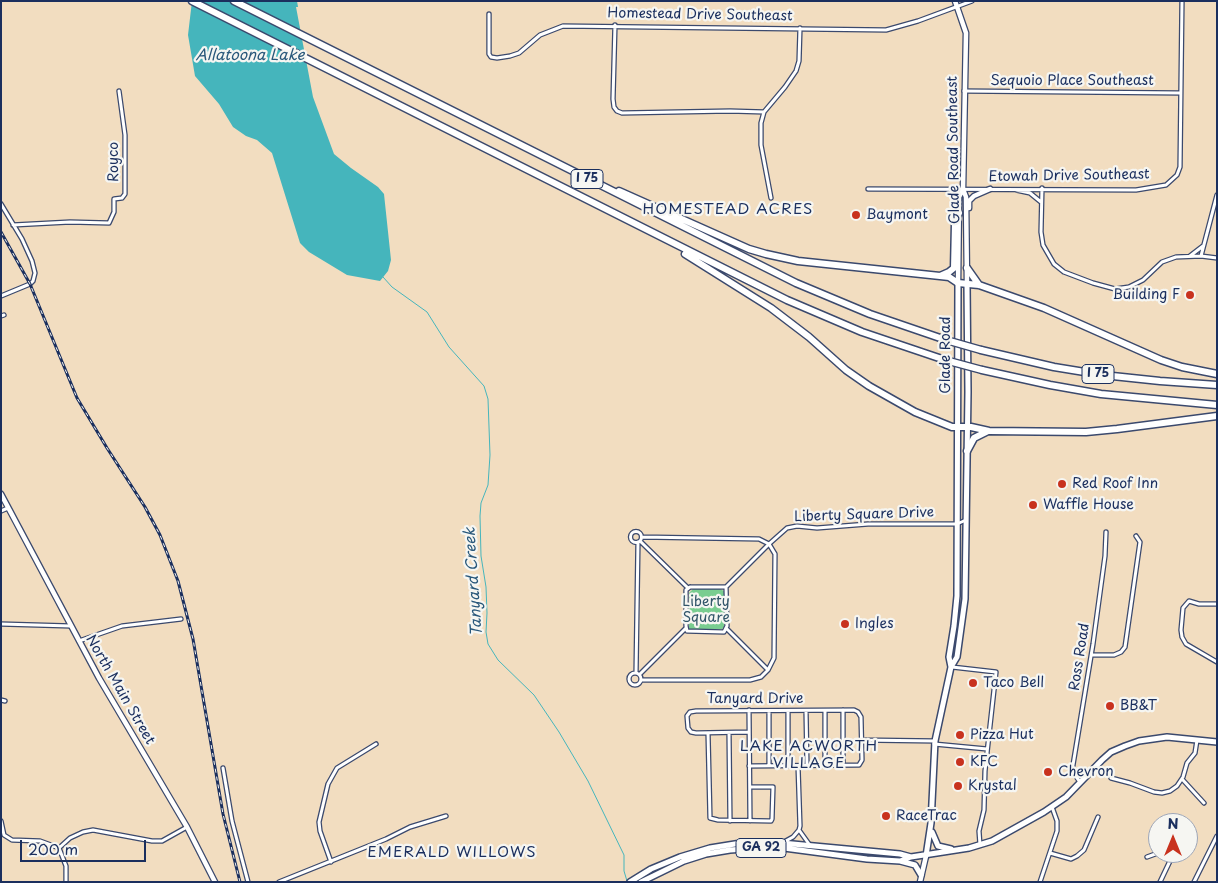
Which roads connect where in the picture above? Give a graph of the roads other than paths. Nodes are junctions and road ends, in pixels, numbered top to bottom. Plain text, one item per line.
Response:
1 (192, 1) edge
2 (234, 1) edge
3 (955, 1) edge
4 (972, 1) edge
5 (1182, 1) edge
6 (958, 7) junction
7 (489, 14) dead end
8 (614, 25) junction
9 (800, 28) junction
10 (119, 91) dead end
11 (964, 91) junction
12 (1180, 92) junction
13 (764, 112) junction
14 (591, 181) junction
15 (1042, 188) junction
16 (963, 189) junction
17 (990, 189) junction
18 (1008, 189) junction
19 (868, 190) dead end
20 (1217, 195) edge
21 (771, 198) dead end
22 (1042, 203) junction
23 (1, 204) edge
24 (959, 213) junction
25 (13, 225) junction
26 (668, 242) junction
27 (1204, 246) junction
28 (1188, 256) junction
29 (1201, 256) junction
30 (1217, 258) edge
31 (967, 259) junction
32 (967, 268) junction
33 (940, 276) junction
34 (958, 283) junction
35 (967, 284) junction
36 (979, 285) junction
37 (1, 296) edge
38 (968, 301) joint
39 (1217, 374) edge
40 (1217, 385) edge
41 (1217, 405) edge
42 (1217, 416) edge
43 (958, 427) junction
44 (968, 427) junction
45 (989, 431) junction
46 (967, 451) junction
47 (1, 494) edge
48 (8, 508) junction
49 (1, 511) edge
50 (966, 520) junction
51 (957, 524) junction
52 (1106, 532) dead end
53 (1136, 536) dead end
54 (640, 540) junction
55 (769, 544) junction
56 (726, 587) junction
57 (688, 588) junction
58 (1217, 604) edge
59 (181, 619) dead end
60 (1, 624) edge
61 (71, 626) junction
62 (686, 628) junction
63 (727, 628) junction
64 (79, 641) junction
65 (1092, 655) junction
66 (1217, 662) edge
67 (951, 667) junction
68 (768, 670) junction
69 (638, 674) junction
70 (641, 680) junction
71 (749, 710) junction
72 (843, 710) junction
73 (769, 711) junction
74 (788, 711) junction
75 (806, 711) junction
76 (825, 711) junction
77 (749, 732) junction
78 (729, 733) junction
79 (708, 734) junction
80 (861, 740) junction
81 (1197, 740) junction
82 (1217, 742) edge
83 (934, 743) junction
84 (376, 744) dead end
85 (988, 749) junction
86 (750, 766) junction
87 (769, 766) junction
88 (788, 766) junction
89 (798, 766) junction
90 (807, 766) junction
91 (825, 766) junction
92 (843, 766) junction
93 (223, 768) dead end
94 (1110, 778) dead end
95 (1182, 779) junction
96 (1080, 782) junction
97 (750, 787) junction
98 (1204, 803) dead end
99 (1052, 807) junction
100 (446, 816) dead end
101 (1098, 817) dead end
102 (730, 820) junction
103 (750, 820) junction
104 (1, 821) edge
105 (931, 826) junction
106 (187, 828) junction
107 (799, 830) junction
108 (1217, 836) edge
109 (782, 843) junction
110 (980, 845) junction
111 (811, 846) junction
112 (59, 848) junction
113 (956, 850) junction
114 (1050, 853) junction
115 (926, 856) junction
116 (911, 857) junction
117 (900, 861) junction
118 (331, 862) junction
119 (1169, 863) edge
120 (652, 872) junction
121 (921, 875) junction
122 (66, 882) edge
123 (214, 882) edge
124 (248, 882) edge
125 (279, 882) edge
126 (630, 882) edge
127 (641, 882) edge
128 (920, 882) edge
129 (1040, 882) edge
130 (1160, 882) edge
131 (1194, 882) edge

1 - 26 highway, I 75
2 - 14 highway, I 75
3 - 6 street, Glade Road Southeast
4 - 6 street, Homestead Drive Southeast
5 - 12 street, Etowah Drive Southeast
6 - 9 street, Homestead Drive Southeast
6 - 11 street, Glade Road Southeast
7 - 8 street, Homestead Drive Southeast
8 - 9 street, Homestead Drive Southeast
8 - 13 street
9 - 13 street
10 - 25 street, Royco
11 - 12 street, Sequoio Place Southeast
11 - 16 street, Glade Road Southeast
12 - 15 street, Etowah Drive Southeast
13 - 21 street
14 - 33 highway
14 - 40 highway, I 75, bridge
15 - 18 street, Etowah Drive Southeast
15 - 22 street
16 - 17 street, Etowah Drive Southeast
16 - 19 street, Etowah Drive Southeast
16 - 24 street
16 - 31 street, Glade Road Southeast
17 - 18 street, Etowah Drive Southeast
17 - 31 street
18 - 22 street
20 - 27 street
22 - 28 street
23 - 25 street
24 - 33 highway
24 - 34 street
25 - 37 street
26 - 41 highway, I 75, bridge
26 - 43 highway
27 - 28 street
27 - 29 street
28 - 29 street
29 - 30 street
31 - 32 street, Glade Road Southeast
32 - 35 street, Glade Road Southeast
32 - 36 highway
33 - 34 highway
34 - 35 highway
34 - 43 main road, Glade Road
35 - 36 highway
35 - 38 main road, Glade Road Southeast
36 - 39 highway
38 - 44 main road, Glade Road
42 - 45 highway
43 - 44 highway
43 - 51 main road, Glade Road
44 - 45 highway
44 - 46 main road, Glade Road
45 - 46 highway
46 - 50 main road, Glade Road
47 - 48 street, North Main Street
48 - 49 street
48 - 61 street, North Main Street
50 - 51 street, Liberty Square Drive
50 - 67 main road, Glade Road
51 - 55 street, Liberty Square Drive
51 - 67 main road, Glade Road
52 - 65 street, Ross Road
53 - 65 street
54 - 55 street
54 - 57 street
54 - 69 street
55 - 56 street, Liberty Square Drive
55 - 68 street
56 - 57 street
56 - 63 street
57 - 62 street
58 - 66 street
59 - 64 street
60 - 61 street
61 - 64 street, North Main Street
62 - 63 street
62 - 69 street
63 - 68 street
64 - 106 street, North Main Street
65 - 96 street, Ross Road
67 - 83 main road
67 - 85 street
68 - 70 street
69 - 70 street
69 - 70 street
71 - 73 street, Tanyard Drive
71 - 77 street
71 - 79 street, Tanyard Drive
72 - 76 street, Tanyard Drive
72 - 80 street, Tanyard Drive
72 - 92 street
73 - 74 street, Tanyard Drive
73 - 87 street
74 - 75 street, Tanyard Drive
74 - 88 street
75 - 76 street, Tanyard Drive
75 - 90 street
76 - 91 street
77 - 78 street
77 - 86 street
78 - 79 street
78 - 102 street
79 - 102 street
80 - 83 street
80 - 92 street
81 - 82 main road, GA 92
81 - 95 street
81 - 96 main road, GA 92
83 - 85 street
83 - 105 main road
84 - 118 street
85 - 110 street
86 - 87 street
86 - 97 street
87 - 88 street
88 - 89 street
89 - 90 street
89 - 107 street
90 - 91 street
91 - 92 street
93 - 124 street
94 - 95 street
95 - 98 street
96 - 99 main road, GA 92
97 - 103 street
97 - 103 street
99 - 110 main road, GA 92
99 - 114 street
100 - 118 street
101 - 114 street
102 - 103 street
104 - 112 street
105 - 113 main road
105 - 115 main road
106 - 112 street
106 - 123 street, North Main Street
107 - 109 street
107 - 111 street
108 - 131 street
109 - 111 main road, GA 92
109 - 120 main road
110 - 113 main road, GA 92
111 - 116 main road, GA 92
112 - 122 street
113 - 115 main road, GA 92
114 - 129 street
115 - 116 main road, GA 92
115 - 121 street
116 - 117 main road, GA 92
117 - 120 main road, GA 92
117 - 121 main road
118 - 125 street
119 - 130 street
120 - 126 main road
120 - 127 main road, GA 92
121 - 128 street

